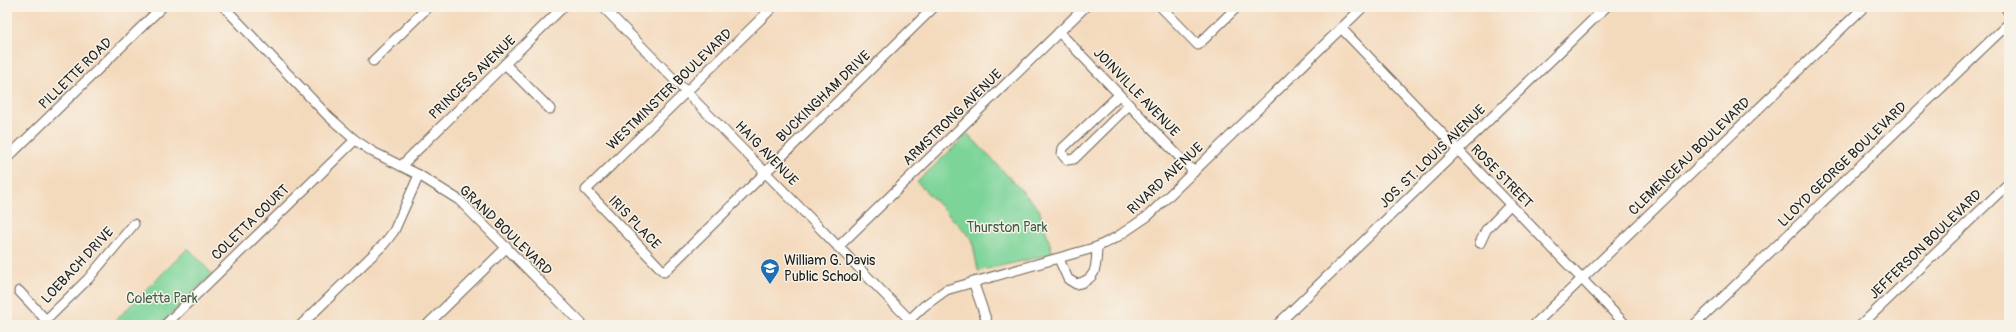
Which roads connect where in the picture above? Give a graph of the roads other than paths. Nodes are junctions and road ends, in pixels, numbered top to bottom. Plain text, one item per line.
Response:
1 (162, 7) edge
2 (224, 7) edge
3 (428, 7) edge
4 (563, 7) edge
5 (603, 7) edge
6 (773, 7) edge
7 (934, 7) edge
8 (1085, 7) edge
9 (1161, 7) edge
10 (1237, 7) edge
11 (1362, 7) edge
12 (1606, 7) edge
13 (1864, 7) edge
14 (2007, 7) edge
15 (2009, 10) edge
16 (2009, 23) edge
17 (1341, 28) junction
18 (1060, 32) junction
19 (373, 61) dead end
20 (505, 64) junction
21 (686, 92) junction
22 (1119, 95) junction
23 (1129, 105) junction
24 (550, 109) dead end
25 (355, 140) junction
26 (1458, 150) junction
27 (7, 158) edge
28 (401, 166) junction
29 (766, 172) junction
30 (1194, 172) junction
31 (419, 175) junction
32 (2009, 183) edge
33 (586, 190) joint
34 (1510, 205) junction
35 (134, 224) dead end
36 (1480, 243) dead end
37 (506, 247) junction
38 (838, 247) junction
39 (1097, 247) junction
40 (1059, 259) junction
41 (664, 272) joint
42 (1581, 279) junction
43 (973, 281) junction
44 (19, 291) dead end
45 (43, 322) edge
46 (907, 322) edge
47 (165, 325) edge
48 (301, 325) edge
49 (427, 325) edge
50 (583, 325) edge
51 (988, 325) edge
52 (1277, 325) edge
53 (1534, 325) edge
54 (1626, 325) edge
55 (1694, 325) edge
56 (1861, 325) edge

1 - 27 street, PILLETTE ROAD
2 - 25 street, GRAND BOULEVARD
3 - 19 street
4 - 20 street, PRINCESS AVENUE
5 - 21 street, HAIG AVENUE
6 - 21 street, WESTMINSTER BOULEVARD
7 - 29 street, BUCKINGHAM DRIVE
8 - 18 street, ARMSTRONG AVENUE
9 - 10 street
11 - 17 street, RIVARD AVENUE
12 - 26 street, JOS. ST. LOUIS AVENUE
13 - 42 street, CLEMENCEAU BOULEVARD
14 - 15 main road
16 - 55 street, LLOYD GEORGE BOULEVARD
17 - 26 street, ROSE STREET
17 - 30 street, RIVARD AVENUE
18 - 22 street, JOINVILLE AVENUE
18 - 38 street, ARMSTRONG AVENUE
20 - 24 street
20 - 28 street, PRINCESS AVENUE
21 - 29 street, HAIG AVENUE
21 - 33 street, WESTMINSTER BOULEVARD
22 - 23 street, JOINVILLE AVENUE
22 - 23 street
23 - 30 street, JOINVILLE AVENUE
25 - 28 street, GRAND BOULEVARD
25 - 47 street, COLETTA COURT
26 - 34 street, ROSE STREET
26 - 52 street, JOS. ST. LOUIS AVENUE
28 - 31 street, GRAND BOULEVARD
29 - 38 street, HAIG AVENUE
29 - 41 street, BUCKINGHAM DRIVE
30 - 39 street, RIVARD AVENUE
31 - 37 street, GRAND BOULEVARD
31 - 48 street
32 - 56 street, JEFFERSON BOULEVARD
33 - 41 street, IRIS PLACE
34 - 36 street
34 - 42 street, ROSE STREET
35 - 45 street, LOEBACH DRIVE
37 - 49 street
37 - 50 street, GRAND BOULEVARD
38 - 46 street, HAIG AVENUE
39 - 40 street, RIVARD AVENUE
39 - 40 street
40 - 43 street, RIVARD AVENUE
42 - 53 street, CLEMENCEAU BOULEVARD
42 - 54 street, ROSE STREET
43 - 46 street, RIVARD AVENUE
43 - 51 street
44 - 45 street

